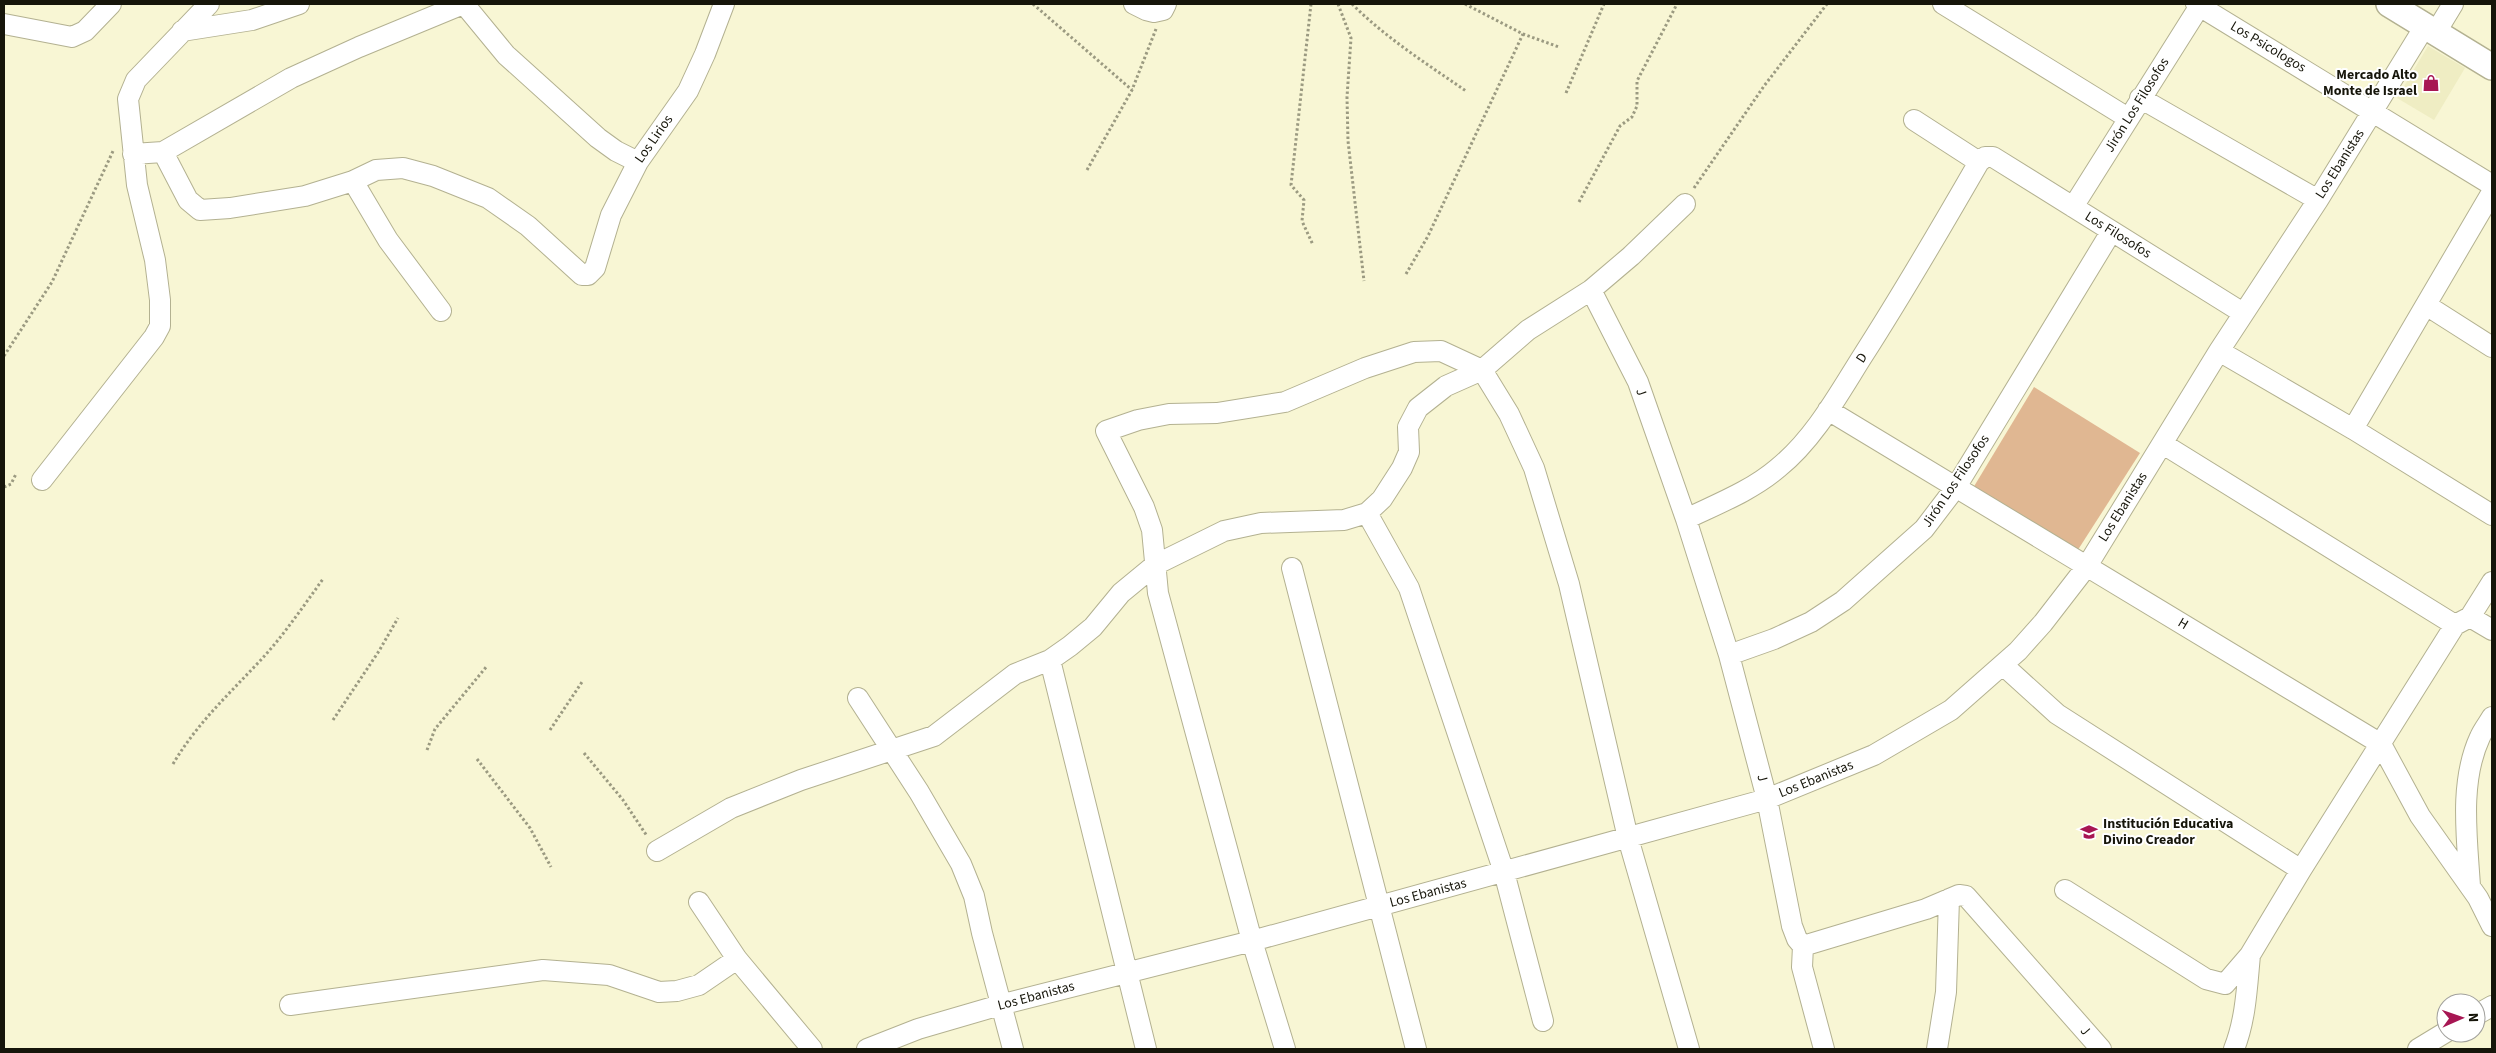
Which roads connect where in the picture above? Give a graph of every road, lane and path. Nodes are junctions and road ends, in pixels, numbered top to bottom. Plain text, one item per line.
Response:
1 (111, 4) edge
2 (209, 4) edge
3 (299, 4) edge
4 (463, 4) edge
5 (724, 4) edge
6 (1033, 4) edge
7 (1134, 4) edge
8 (1311, 4) edge
9 (1338, 4) edge
10 (1352, 4) edge
11 (1465, 4) edge
12 (1604, 4) edge
13 (1677, 4) edge
14 (1827, 4) edge
15 (1943, 4) edge
16 (2199, 4) edge
17 (2389, 4) edge
18 (2453, 4) edge
19 (1165, 7) edge
20 (4, 24) edge
21 (2431, 29) junction
22 (182, 31) junction
23 (1523, 34) junction
24 (1559, 47) dead end
25 (2492, 67) edge
26 (1132, 90) junction
27 (1466, 91) dead end
28 (1566, 93) dead end
29 (2140, 98) junction
30 (2373, 111) junction
31 (2128, 118) junction
32 (1914, 120) dead end
33 (124, 150) junction
34 (163, 152) junction
35 (1986, 160) junction
36 (638, 162) junction
37 (1087, 170) dead end
38 (353, 181) junction
39 (2492, 185) edge
40 (2492, 192) edge
41 (2318, 200) junction
42 (1579, 202) dead end
43 (1685, 204) joint
44 (2073, 207) junction
45 (2111, 232) junction
46 (1313, 245) dead end
47 (1406, 274) dead end
48 (1364, 281) dead end
49 (1591, 290) junction
50 (2426, 305) junction
51 (441, 311) dead end
52 (2243, 313) junction
53 (2492, 347) edge
54 (2219, 351) junction
55 (4, 356) edge
56 (1482, 370) junction
57 (1828, 410) junction
58 (2353, 429) junction
59 (2163, 444) junction
60 (16, 474) dead end
61 (42, 480) dead end
62 (4, 487) edge
63 (1956, 487) junction
64 (1367, 513) junction
65 (2492, 515) edge
66 (1686, 519) junction
67 (1155, 565) junction
68 (2087, 566) junction
69 (1292, 568) dead end
70 (323, 579) dead end
71 (2492, 582) edge
72 (398, 618) dead end
73 (2462, 621) junction
74 (2492, 630) edge
75 (1729, 655) junction
76 (1050, 660) junction
77 (2003, 665) junction
78 (487, 666) dead end
79 (582, 682) dead end
80 (858, 698) dead end
81 (2492, 717) edge
82 (333, 720) dead end
83 (550, 730) dead end
84 (2381, 744) junction
85 (427, 750) dead end
86 (892, 750) junction
87 (584, 753) dead end
88 (477, 759) dead end
89 (173, 764) dead end
90 (1767, 799) junction
91 (1628, 838) junction
92 (658, 851) joint
93 (551, 867) dead end
94 (2301, 870) junction
95 (1504, 872) junction
96 (2065, 890) dead end
97 (2480, 891) edge
98 (1949, 900) junction
99 (698, 902) dead end
100 (1378, 906) junction
101 (2492, 926) edge
102 (1252, 941) junction
103 (1803, 946) junction
104 (2250, 954) junction
105 (737, 959) junction
106 (1126, 972) junction
107 (290, 1005) dead end
108 (1000, 1005) junction
109 (1543, 1021) dead end
110 (812, 1049) edge
111 (867, 1049) edge
112 (1013, 1049) edge
113 (1146, 1049) edge
114 (1285, 1049) edge
115 (1416, 1049) edge
116 (1689, 1049) edge
117 (1824, 1049) edge
118 (1937, 1049) edge
119 (2101, 1049) edge
120 (2234, 1049) edge

1 - 20 street
2 - 22 street
3 - 22 street
4 - 34 street
4 - 36 street
5 - 36 street, Los Lirios
6 - 26 path
7 - 19 street
8 - 46 path
9 - 48 path
10 - 27 path
11 - 23 path
12 - 28 path
13 - 42 path
14 - 43 path
15 - 31 street
16 - 29 street, Jirón Los Filosofos
16 - 30 street, Los Psicologos
17 - 21 street
18 - 21 street, Los Ebanistas
19 - 26 path
21 - 25 street
21 - 30 street, Los Ebanistas
22 - 33 street
23 - 24 path
23 - 47 path
26 - 37 path
29 - 31 street, Jirón Los Filosofos
29 - 41 street
30 - 39 street, Los Psicologos
30 - 41 street, Los Ebanistas
31 - 44 street, Jirón Los Filosofos
32 - 35 street, Los Filosofos
33 - 34 street
33 - 55 path
33 - 61 street
34 - 38 street
35 - 44 street, Los Filosofos
35 - 57 street, D
36 - 38 street, Los Lirios
38 - 51 street
40 - 50 street
41 - 52 street, Los Ebanistas
43 - 49 street
44 - 45 street, Los Filosofos
45 - 52 street, Los Filosofos
45 - 63 street, Jirón Los Filosofos
49 - 56 street
49 - 66 street, J
50 - 53 street
50 - 58 street
52 - 54 street, Los Ebanistas
54 - 58 street
54 - 59 street, Los Ebanistas
56 - 64 street
56 - 67 street
56 - 91 street
57 - 63 street, H
57 - 66 street, D
58 - 65 street
59 - 68 street, Los Ebanistas
59 - 73 street
60 - 62 path
63 - 68 street, H
63 - 75 street, Jirón Los Filosofos
64 - 67 street
64 - 95 street
66 - 75 street, J
67 - 76 street
67 - 102 street
68 - 77 street, Los Ebanistas
68 - 84 street, H
69 - 100 street
70 - 89 path
71 - 73 street
72 - 82 path
73 - 74 street
73 - 84 street
75 - 90 street, J
76 - 86 street
76 - 106 street
77 - 90 street, Los Ebanistas
77 - 94 street
78 - 85 path
79 - 83 path
80 - 86 street
81 - 97 street
84 - 94 street
84 - 97 street
86 - 92 street
86 - 108 street
87 - 92 path
88 - 93 path
90 - 91 street, Los Ebanistas
90 - 103 street, J
91 - 95 street, Los Ebanistas
91 - 116 street
94 - 104 street
95 - 100 street, Los Ebanistas
95 - 109 street
96 - 104 street
97 - 101 street
98 - 103 street, J
98 - 118 street
98 - 119 street, J
99 - 105 street
100 - 102 street, Los Ebanistas
100 - 115 street
102 - 106 street, Los Ebanistas
102 - 114 street
103 - 117 street
104 - 120 street
105 - 107 street
105 - 110 street
106 - 108 street, Los Ebanistas
106 - 113 street
108 - 111 street, Los Ebanistas
108 - 112 street

